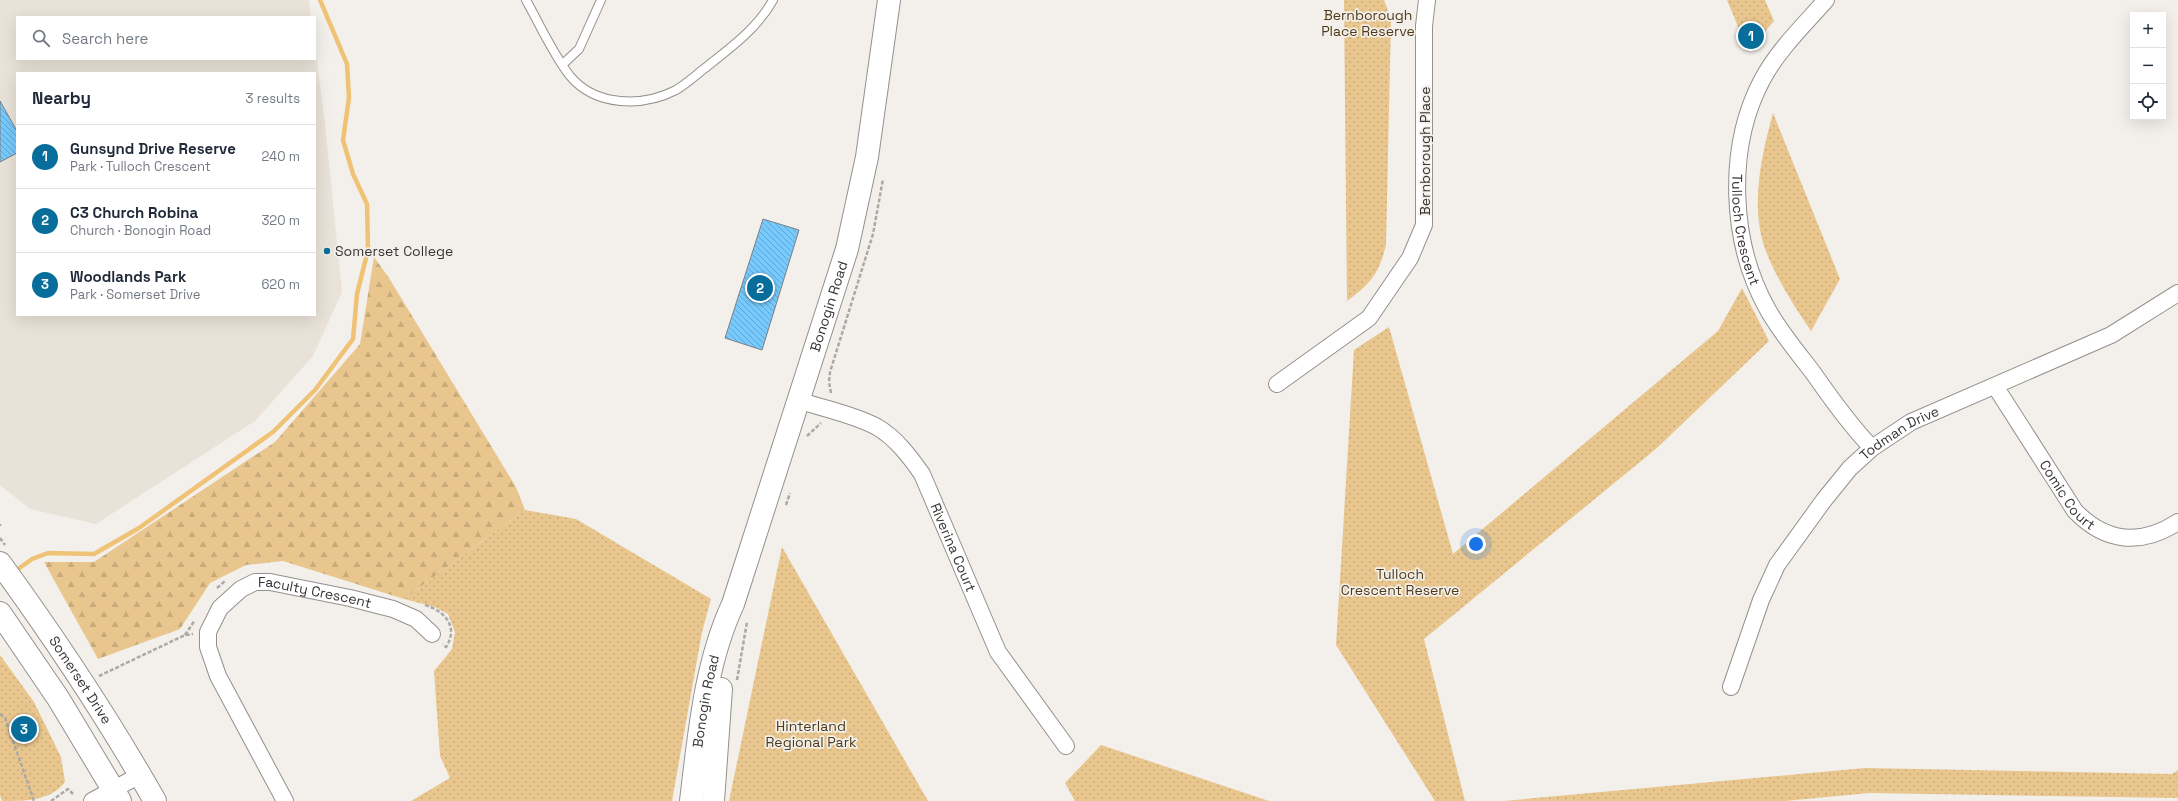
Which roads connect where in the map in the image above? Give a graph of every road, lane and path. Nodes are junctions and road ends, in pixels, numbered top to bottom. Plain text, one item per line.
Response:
1 (526, 0) edge
2 (601, 0) edge
3 (773, 0) edge
4 (889, 0) edge
5 (1427, 0) edge
6 (1826, 0) edge
7 (563, 64) junction
8 (2178, 293) edge
9 (1277, 384) dead end
10 (1995, 386) junction
11 (798, 400) junction
12 (823, 419) dead end
13 (805, 442) dead end
14 (1872, 448) junction
15 (792, 486) dead end
16 (786, 507) dead end
17 (2178, 522) edge
18 (0, 563) edge
19 (741, 611) junction
20 (1, 615) edge
21 (208, 632) junction
22 (432, 634) dead end
23 (98, 676) dead end
24 (737, 686) dead end
25 (1731, 687) dead end
26 (0, 714) edge
27 (1066, 746) dead end
28 (140, 775) junction
29 (73, 794) dead end
30 (117, 795) edge
31 (34, 801) edge
32 (51, 801) edge
33 (92, 801) edge
34 (155, 801) edge
35 (285, 801) edge
36 (691, 801) edge
37 (713, 801) edge

1 - 7 lane
2 - 7 lane
3 - 7 lane
4 - 11 street, Bonogin Road
5 - 9 street, Bernborough Place
6 - 14 street, Tulloch Crescent
8 - 10 street, Todman Drive
10 - 14 street, Todman Drive
10 - 17 street, Comic Court
11 - 19 street, Bonogin Road
11 - 27 street, Riverina Court
12 - 13 path
14 - 25 street, Todman Drive
15 - 16 path
18 - 28 street, Somerset Drive
19 - 24 path
19 - 36 street, Bonogin Road
19 - 37 street, Bonogin Road
20 - 30 street, Somerset Drive
21 - 22 street, Faculty Crescent
21 - 23 path
21 - 35 street
26 - 31 path
28 - 30 street
28 - 34 street, Somerset Drive
29 - 32 path
30 - 33 street

